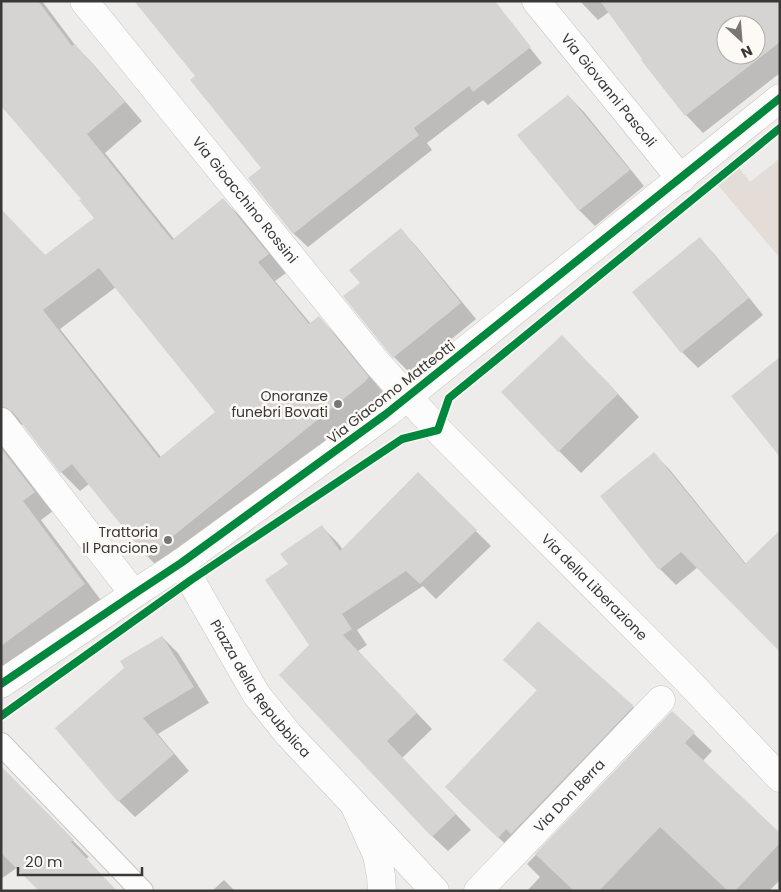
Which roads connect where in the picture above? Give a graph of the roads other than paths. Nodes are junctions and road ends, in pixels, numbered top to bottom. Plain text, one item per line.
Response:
1 (84, 1) edge
2 (536, 1) edge
3 (780, 98) edge
4 (681, 179) junction
5 (407, 397) junction
6 (1, 422) edge
7 (181, 563) junction
8 (134, 594) junction
9 (1, 684) edge
10 (661, 700) dead end
11 (1, 744) edge
12 (780, 778) edge
13 (354, 804) junction
14 (142, 891) edge
15 (382, 891) edge
16 (434, 891) edge
17 (478, 891) edge

1 - 5 street, Via Gioacchino Rossini
2 - 4 street, Via Giovanni Pascoli
3 - 4 street, Via Giacomo Matteotti
4 - 5 street, Via Giacomo Matteotti
5 - 7 street, Via Giacomo Matteotti
5 - 12 street, Via della Liberazione
6 - 8 street
7 - 8 street, Via Giacomo Matteotti
7 - 13 street, Piazza della Repubblica
8 - 9 street, Via Giacomo Matteotti
10 - 17 street, Via Don Berra
11 - 14 lane
13 - 15 street, Piazza della Repubblica
13 - 16 street, Piazza della Repubblica

